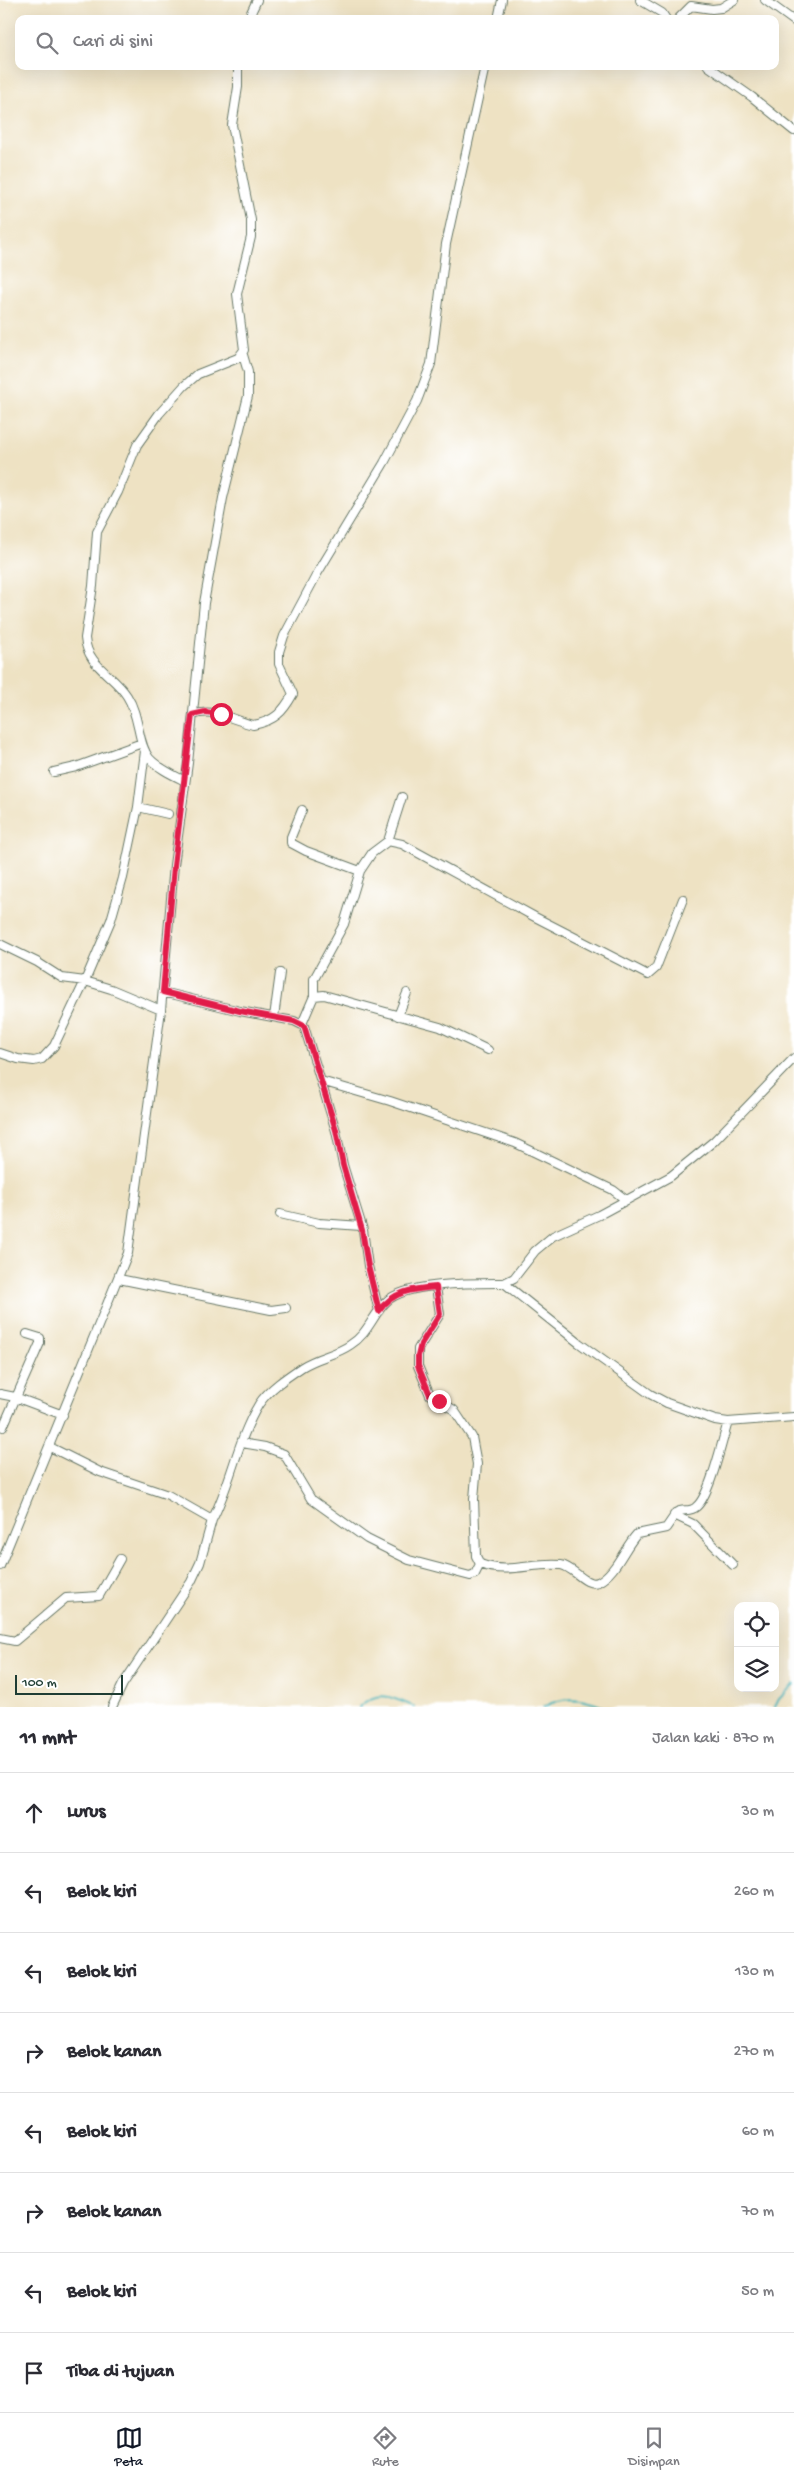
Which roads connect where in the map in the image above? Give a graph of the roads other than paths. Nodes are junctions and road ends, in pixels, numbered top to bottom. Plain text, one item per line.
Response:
1 (257, 0) edge
2 (502, 0) edge
3 (640, 0) edge
4 (734, 0) edge
5 (765, 0) edge
6 (250, 15) edge
7 (499, 15) edge
8 (663, 15) edge
9 (682, 15) edge
10 (794, 21) edge
11 (238, 70) edge
12 (484, 70) edge
13 (714, 70) edge
14 (794, 131) edge
15 (243, 354) junction
16 (192, 715) junction
17 (143, 747) junction
18 (54, 772) dead end
19 (185, 781) junction
20 (402, 797) dead end
21 (138, 807) junction
22 (302, 810) dead end
23 (168, 814) dead end
24 (388, 840) junction
25 (360, 871) junction
26 (683, 899) dead end
27 (0, 944) edge
28 (280, 973) dead end
29 (85, 982) junction
30 (163, 992) junction
31 (407, 993) dead end
32 (314, 996) junction
33 (161, 1010) junction
34 (398, 1016) junction
35 (274, 1017) junction
36 (302, 1024) junction
37 (488, 1050) dead end
38 (0, 1053) edge
39 (794, 1058) edge
40 (321, 1081) junction
41 (626, 1200) junction
42 (280, 1214) dead end
43 (361, 1226) junction
44 (118, 1279) junction
45 (504, 1283) junction
46 (436, 1287) junction
47 (286, 1308) dead end
48 (379, 1311) junction
49 (27, 1334) dead end
50 (0, 1394) edge
51 (15, 1397) junction
52 (63, 1414) junction
53 (794, 1417) edge
54 (728, 1422) junction
55 (3, 1427) dead end
56 (242, 1443) junction
57 (50, 1447) junction
58 (674, 1515) junction
59 (212, 1520) junction
60 (120, 1559) dead end
61 (480, 1564) junction
62 (733, 1565) dead end
63 (0, 1566) edge
64 (0, 1638) edge
65 (112, 1707) edge

1 - 6 street
2 - 7 street
3 - 8 street
4 - 9 street
5 - 10 street
11 - 15 street
12 - 16 street
13 - 14 street
15 - 16 street
15 - 17 street
16 - 19 street
17 - 18 street
17 - 19 street
17 - 21 street
19 - 30 street
20 - 24 street
21 - 23 street
21 - 29 street
22 - 25 street
24 - 25 street
24 - 26 street
25 - 32 street
27 - 29 street
28 - 35 street
29 - 33 street
29 - 38 street
30 - 33 street
30 - 35 street
31 - 34 street
32 - 34 street
32 - 36 street
33 - 44 street
34 - 37 street
35 - 36 street
36 - 40 street
39 - 41 street
40 - 41 street
40 - 43 street
41 - 45 street
42 - 43 street
43 - 48 street
44 - 47 street
44 - 52 street
45 - 46 street
45 - 54 street
46 - 48 street
46 - 61 street
48 - 56 street
49 - 51 street
50 - 51 street
51 - 52 street
51 - 55 street
52 - 57 street
53 - 54 street
54 - 58 street
56 - 59 street
56 - 61 street
57 - 59 street
57 - 63 street
58 - 61 street
58 - 62 street
59 - 65 street
60 - 64 street

